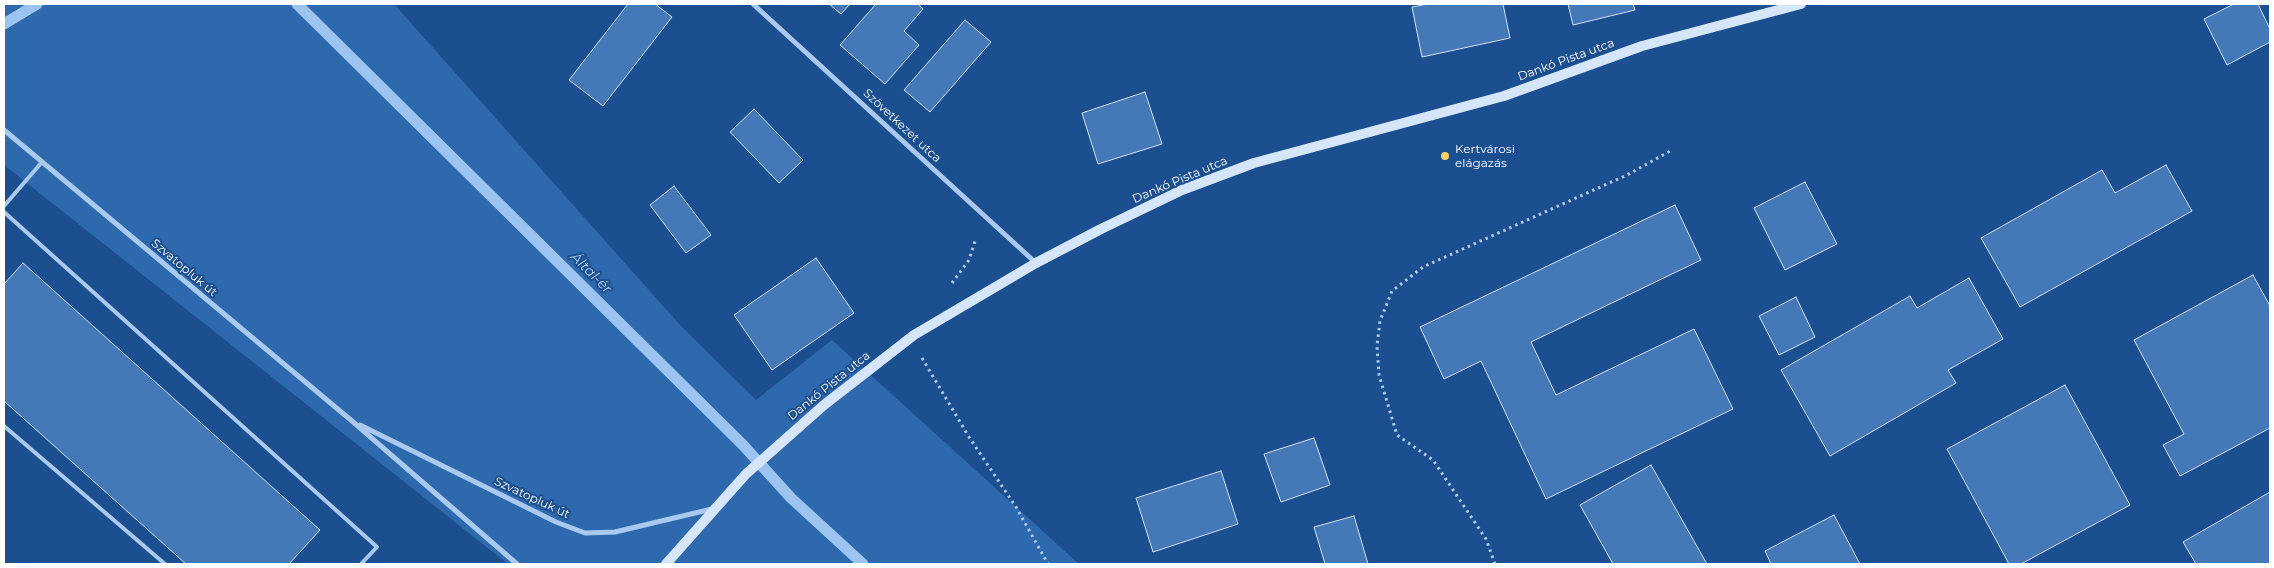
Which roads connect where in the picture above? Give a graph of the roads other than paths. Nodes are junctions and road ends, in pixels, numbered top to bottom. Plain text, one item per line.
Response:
1 (753, 4) edge
2 (1801, 4) edge
3 (4, 130) edge
4 (42, 162) junction
5 (4, 206) edge
6 (4, 212) edge
7 (1036, 263) junction
8 (352, 421) junction
9 (4, 426) edge
10 (715, 509) junction
11 (165, 564) edge
12 (361, 564) edge
13 (518, 564) edge
14 (666, 564) edge

1 - 7 street, Szövetkezet utca
2 - 7 street, Dankó Pista utca
3 - 4 street, Szvatopluk út
4 - 5 lane
4 - 8 street, Szvatopluk út
6 - 12 lane
7 - 10 street, Dankó Pista utca
8 - 10 street, Szvatopluk út
8 - 13 street, Szvatopluk út
9 - 11 lane
10 - 14 street, Dankó Pista utca

